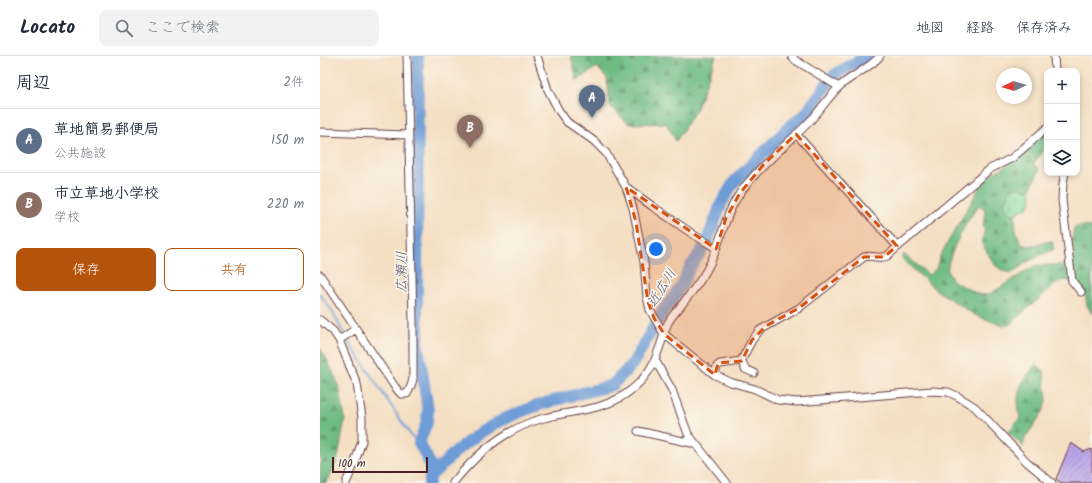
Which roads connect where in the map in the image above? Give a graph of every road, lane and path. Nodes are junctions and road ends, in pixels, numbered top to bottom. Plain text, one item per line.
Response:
1 (407, 56) edge
2 (538, 56) edge
3 (793, 56) edge
4 (880, 56) edge
5 (1054, 56) edge
6 (1055, 68) edge
7 (836, 86) junction
8 (1044, 131) edge
9 (320, 132) edge
10 (796, 134) junction
11 (408, 135) junction
12 (1064, 176) edge
13 (626, 186) junction
14 (897, 246) junction
15 (714, 247) junction
16 (320, 275) edge
17 (1081, 292) dead end
18 (320, 320) edge
19 (356, 329) junction
20 (664, 334) junction
21 (339, 340) junction
22 (655, 360) junction
23 (742, 360) junction
24 (754, 373) dead end
25 (715, 375) junction
26 (638, 431) dead end
27 (696, 444) junction
28 (346, 483) edge
29 (453, 483) edge
30 (727, 483) edge
31 (1052, 483) edge

1 - 11 street
2 - 13 street
3 - 7 street
4 - 7 street
5 - 6 street
7 - 10 street
8 - 14 street
9 - 11 street
10 - 14 street
10 - 15 street
11 - 19 street
12 - 17 street
13 - 15 street
13 - 20 street
14 - 23 street
15 - 20 street
16 - 19 street
18 - 21 street
19 - 21 street
20 - 22 street
20 - 25 street
21 - 28 street
22 - 27 street
22 - 29 street
23 - 24 street
23 - 25 street
25 - 31 street
26 - 27 street
27 - 30 street

